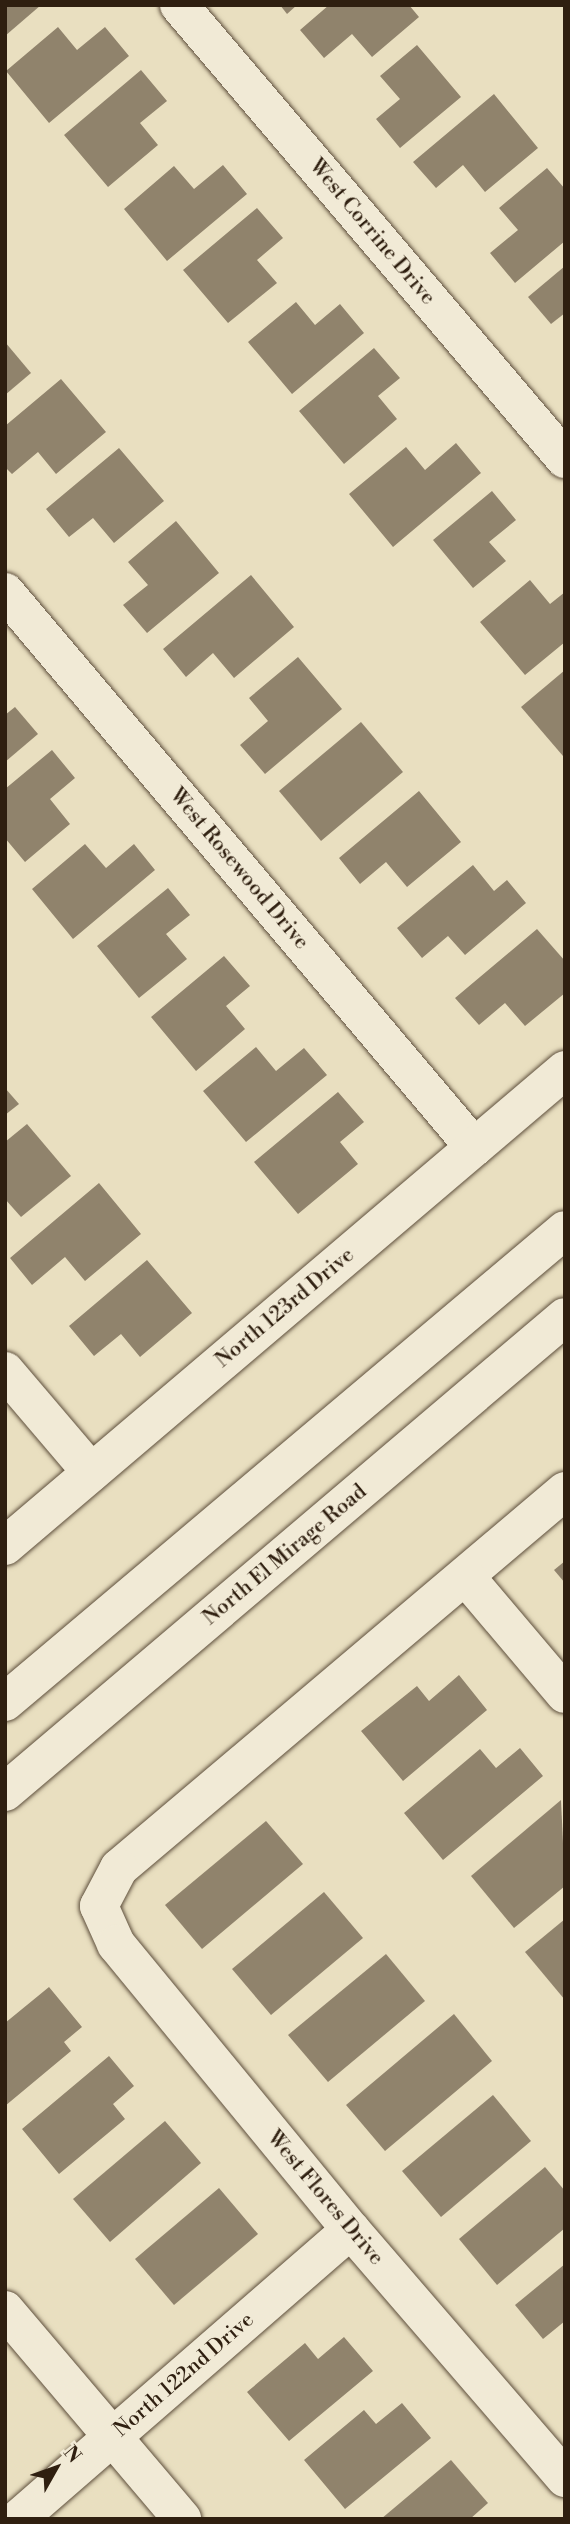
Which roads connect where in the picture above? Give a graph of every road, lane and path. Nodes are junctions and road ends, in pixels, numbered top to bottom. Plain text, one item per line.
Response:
1 (178, 5) edge
2 (565, 459) edge
3 (5, 592) edge
4 (565, 1070) edge
5 (474, 1147) junction
6 (565, 1230) edge
7 (565, 1317) edge
8 (5, 1371) edge
9 (91, 1472) junction
10 (565, 1491) edge
11 (5, 1546) edge
12 (466, 1577) junction
13 (565, 1694) edge
14 (5, 1702) edge
15 (5, 1792) edge
16 (351, 2230) junction
17 (5, 2310) edge
18 (113, 2437) junction
19 (565, 2478) edge
20 (18, 2519) edge
21 (182, 2519) edge

1 - 2 street, West Corrine Drive
3 - 5 street, West Rosewood Drive
4 - 5 street, North 123rd Drive
5 - 9 street, North 123rd Drive
6 - 14 street
7 - 15 street, North El Mirage Road
8 - 9 street
9 - 11 street, North 123rd Drive
10 - 12 street
12 - 13 street
12 - 16 street, West Flores Drive
16 - 18 street, North 122nd Drive
16 - 19 street, West Flores Drive
17 - 18 street
18 - 20 street, North 122nd Drive
18 - 21 street

